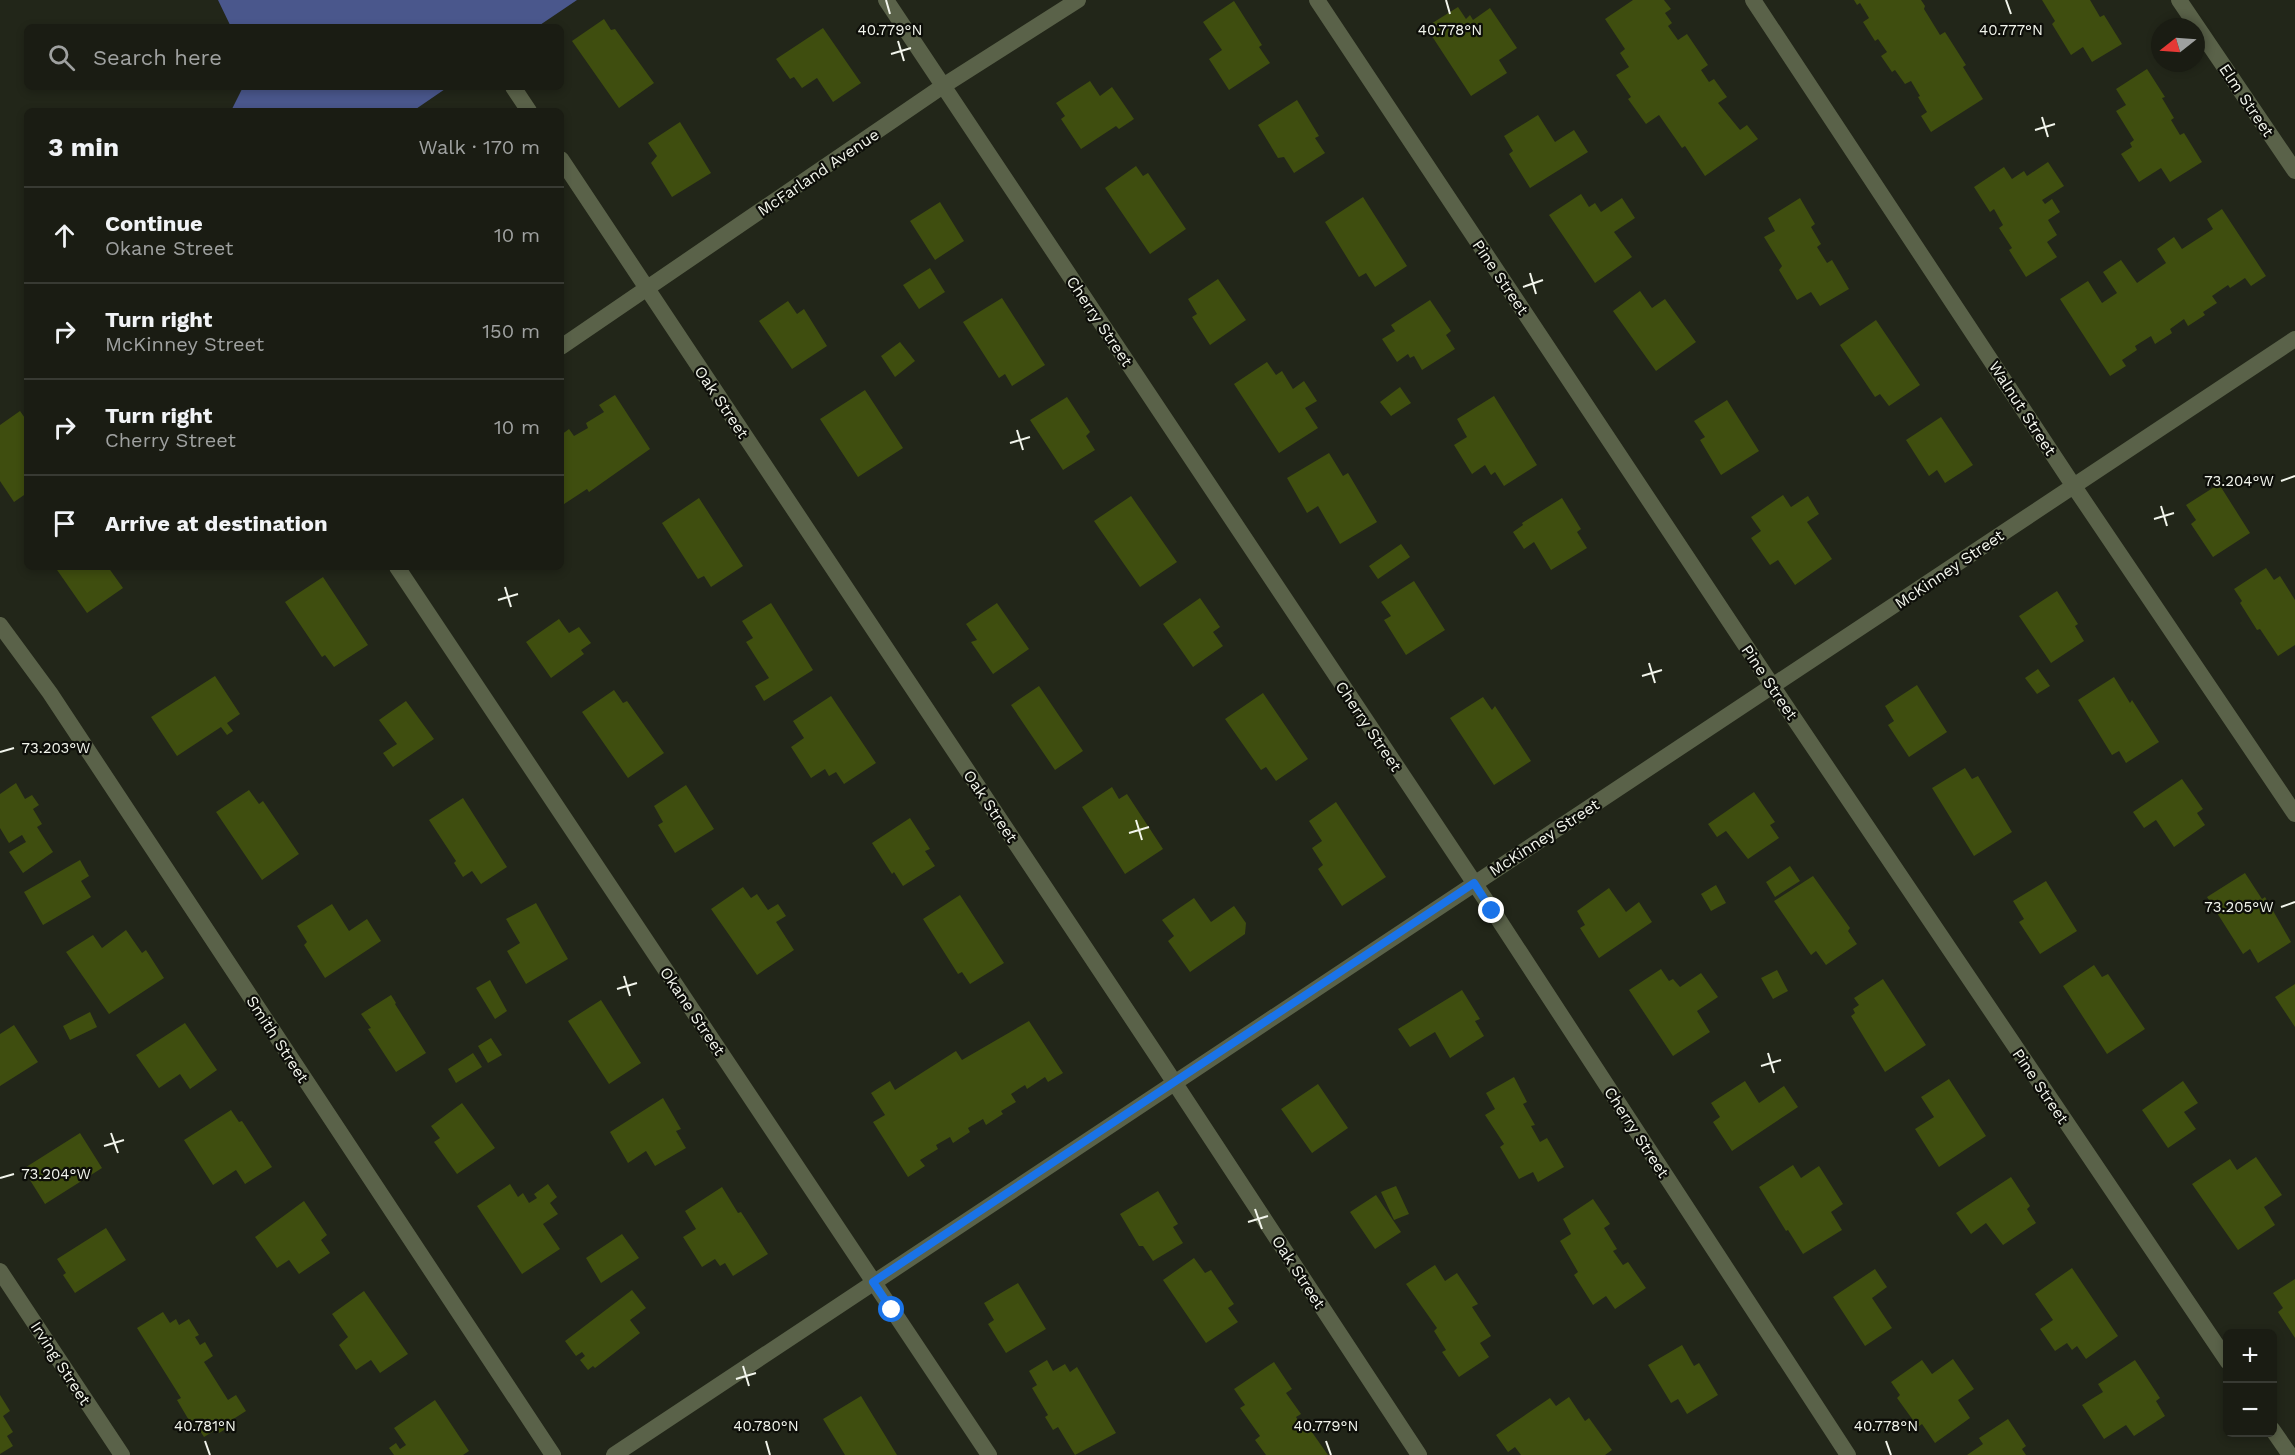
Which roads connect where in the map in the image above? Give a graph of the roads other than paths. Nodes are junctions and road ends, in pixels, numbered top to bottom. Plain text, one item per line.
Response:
1 (885, 0) edge
2 (1078, 0) edge
3 (1317, 0) edge
4 (1753, 0) edge
5 (2179, 0) edge
6 (943, 86) junction
7 (515, 90) edge
8 (527, 108) edge
9 (564, 164) edge
10 (2295, 171) edge
11 (647, 289) junction
12 (2295, 339) edge
13 (564, 346) edge
14 (2073, 485) junction
15 (399, 570) edge
16 (0, 625) edge
17 (1773, 687) junction
18 (2295, 814) edge
19 (1474, 883) junction
20 (1175, 1083) junction
21 (0, 1271) edge
22 (873, 1282) junction
23 (2223, 1355) edge
24 (2277, 1436) edge
25 (122, 1455) edge
26 (553, 1455) edge
27 (614, 1455) edge
28 (989, 1455) edge
29 (1419, 1455) edge
30 (1848, 1455) edge
31 (2290, 1455) edge

1 - 6 street, Cherry Street
2 - 6 street, McFarland Avenue
3 - 17 street, Pine Street
4 - 14 street, Walnut Street
5 - 10 street, Elm Street
6 - 11 street, McFarland Avenue
6 - 19 street, Cherry Street
7 - 8 street
9 - 11 street, Oak Street
11 - 13 street, McFarland Avenue
11 - 20 street, Oak Street
12 - 14 street, McKinney Street
14 - 17 street, McKinney Street
14 - 18 street, Walnut Street
15 - 22 street, Okane Street
16 - 26 street, Smith Street
17 - 19 street, McKinney Street
17 - 23 street, Pine Street
19 - 20 street, McKinney Street
19 - 30 street, Cherry Street
20 - 22 street, McKinney Street
20 - 29 street, Oak Street
21 - 25 street, Irving Street
22 - 27 street, McKinney Street
22 - 28 street, Okane Street
24 - 31 street

